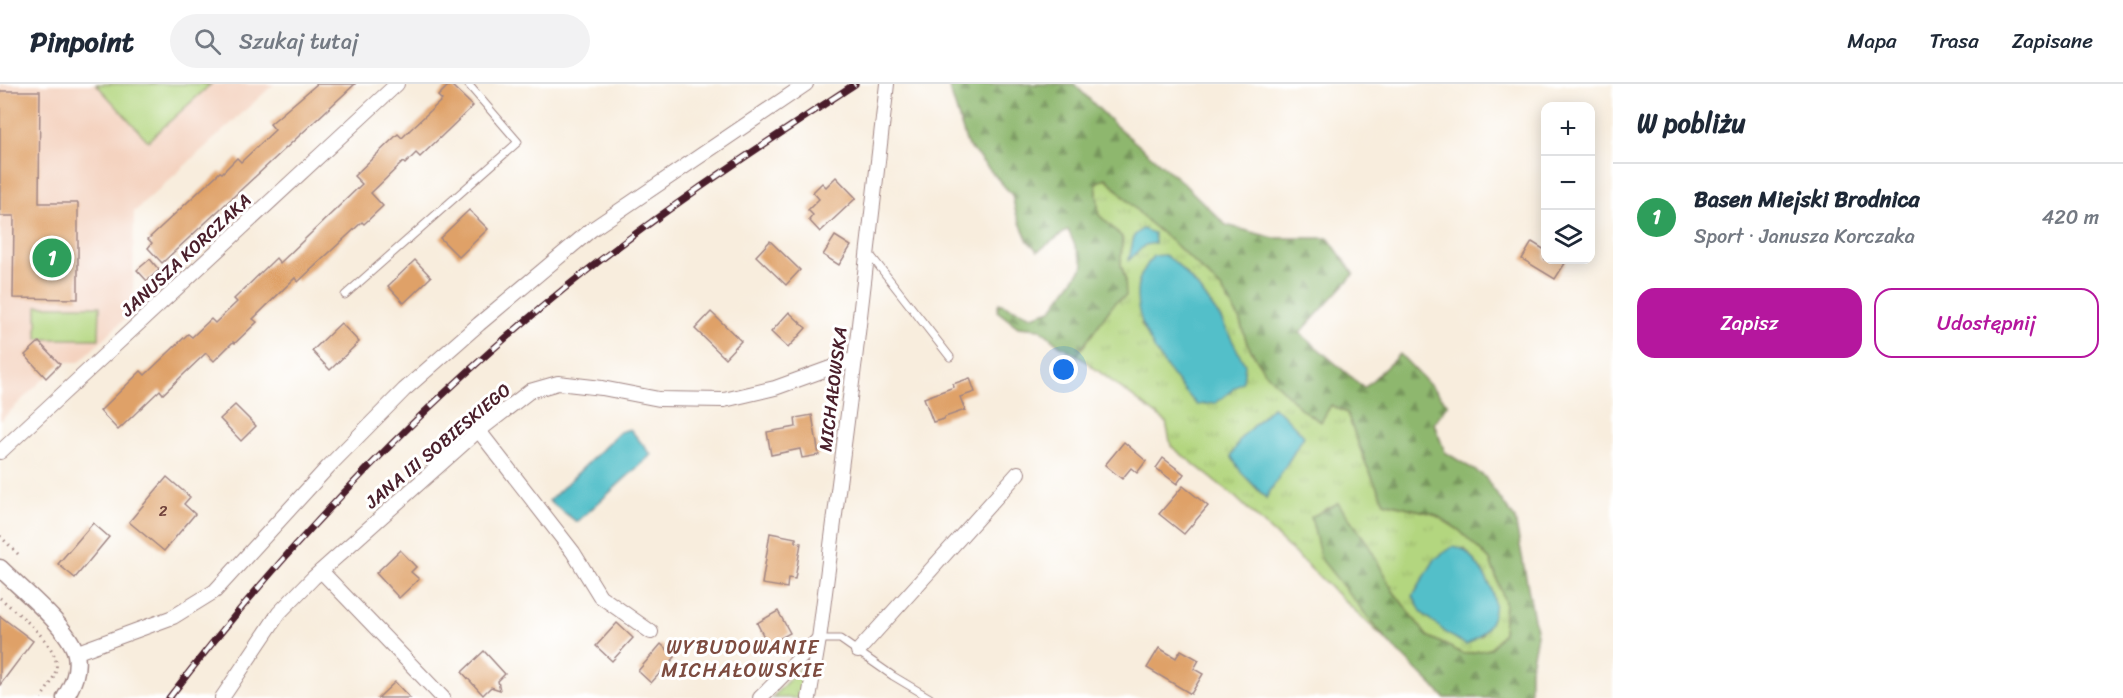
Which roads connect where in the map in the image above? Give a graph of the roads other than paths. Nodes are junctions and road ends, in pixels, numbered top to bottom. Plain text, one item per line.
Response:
1 (397, 84) edge
2 (468, 84) edge
3 (806, 84) edge
4 (887, 84) edge
5 (868, 252) junction
6 (345, 295) dead end
7 (950, 357) dead end
8 (855, 360) junction
9 (479, 430) junction
10 (0, 452) edge
11 (1018, 473) dead end
12 (0, 568) edge
13 (321, 571) junction
14 (651, 632) dead end
15 (819, 639) junction
16 (858, 651) junction
17 (75, 652) junction
18 (65, 698) edge
19 (222, 698) edge
20 (443, 698) edge
21 (760, 698) edge
22 (809, 698) edge
23 (930, 698) edge

1 - 10 street, JANUSZA KORCZAKA
2 - 6 lane
3 - 17 street
4 - 5 street, MICHAŁOWSKA
5 - 7 lane
5 - 8 street, MICHAŁOWSKA
8 - 9 street, JANA III SOBIESKIEGO
8 - 15 street, MICHAŁOWSKA
9 - 13 street, JANA III SOBIESKIEGO
9 - 14 street
11 - 16 street
12 - 17 street
13 - 19 street, JANA III SOBIESKIEGO
13 - 20 street
15 - 16 lane
15 - 21 street
15 - 22 street, MICHAŁOWSKA
16 - 23 lane
17 - 18 street

